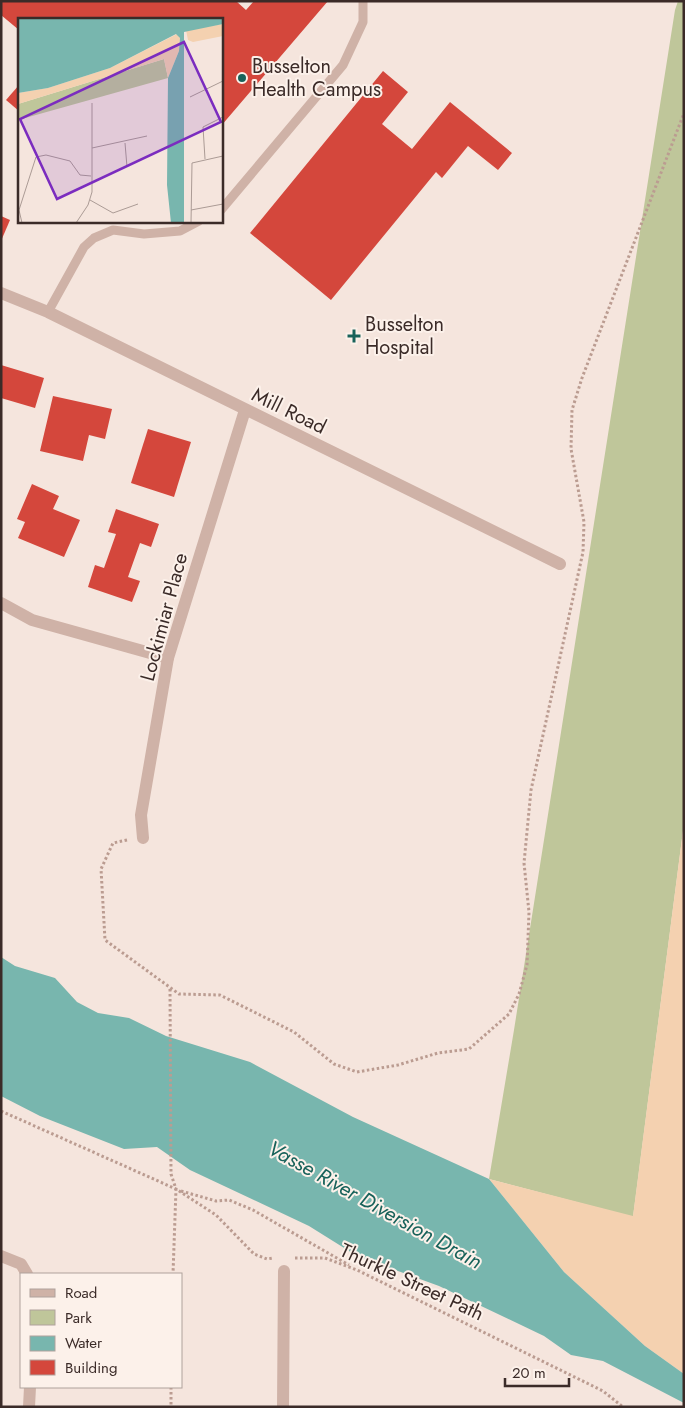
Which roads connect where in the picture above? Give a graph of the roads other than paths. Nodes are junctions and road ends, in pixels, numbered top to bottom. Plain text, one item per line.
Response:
1 (363, 1) edge
2 (222, 209) edge
3 (197, 222) edge
4 (1, 292) edge
5 (48, 312) junction
6 (245, 410) junction
7 (560, 564) dead end
8 (1, 603) edge
9 (168, 658) junction
10 (143, 838) road end
11 (1, 1256) edge
12 (284, 1271) dead end
13 (26, 1273) edge
14 (30, 1388) edge
15 (29, 1407) edge
16 (283, 1407) edge

1 - 2 lane
3 - 5 lane
4 - 5 street, Mill Road
5 - 6 street, Mill Road
6 - 7 street, Mill Road
6 - 9 street, Lockimiar Place
8 - 9 street
9 - 10 street, Lockimiar Place
11 - 13 street
12 - 16 street
14 - 15 street

